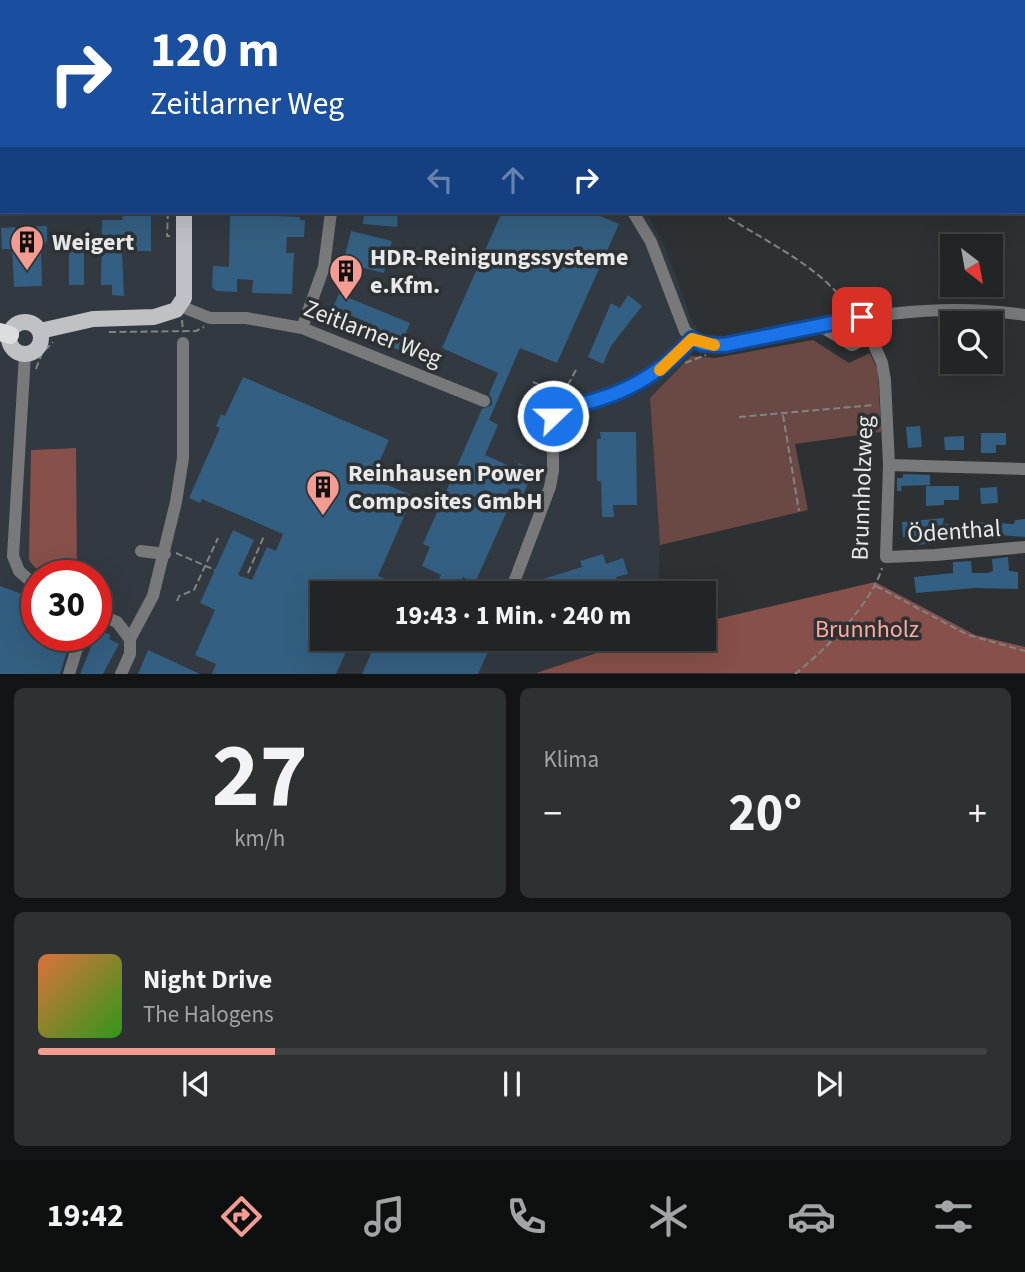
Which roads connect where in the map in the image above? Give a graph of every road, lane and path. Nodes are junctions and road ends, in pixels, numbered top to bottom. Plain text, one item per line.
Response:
1 (168, 214) edge
2 (184, 214) edge
3 (331, 214) edge
4 (634, 214) edge
5 (723, 214) edge
6 (173, 236) dead end
7 (181, 307) junction
8 (857, 314) junction
9 (1025, 315) edge
10 (210, 318) junction
11 (820, 325) junction
12 (302, 328) junction
13 (40, 331) junction
14 (103, 332) dead end
15 (5, 333) edge
16 (183, 337) junction
17 (872, 337) junction
18 (60, 338) dead end
19 (692, 339) junction
20 (25, 354) junction
21 (709, 354) dead end
22 (682, 364) dead end
23 (576, 370) dead end
24 (25, 374) junction
25 (533, 382) dead end
26 (484, 401) dead end
27 (886, 404) junction
28 (783, 414) junction
29 (739, 417) dead end
30 (889, 465) junction
31 (1025, 468) edge
32 (799, 511) dead end
33 (264, 536) dead end
34 (218, 538) dead end
35 (1025, 547) edge
36 (141, 551) dead end
37 (165, 551) junction
38 (886, 557) junction
39 (205, 566) junction
40 (215, 570) dead end
41 (21, 573) edge
42 (248, 573) dead end
43 (513, 581) edge
44 (876, 586) junction
45 (177, 601) dead end
46 (112, 620) edge
47 (131, 639) junction
48 (76, 651) edge
49 (1025, 651) edge
50 (69, 674) edge
51 (121, 674) edge
52 (795, 674) edge

1 - 6 path
2 - 7 main road
3 - 12 street
4 - 19 street
5 - 8 path
7 - 10 street, Zeitlarner Weg
7 - 13 main road
7 - 16 path
8 - 9 street
8 - 11 street
8 - 17 street, Brunnholzweg
10 - 12 street, Zeitlarner Weg
10 - 16 path
11 - 17 street
11 - 19 street
12 - 26 street, Zeitlarner Weg
13 - 15 main road
13 - 20 main road
14 - 16 path
15 - 20 main road
16 - 37 street
17 - 27 street, Brunnholzweg
18 - 24 path
19 - 43 street
20 - 24 street
21 - 22 path
23 - 25 path
24 - 41 street
27 - 28 path
27 - 30 street, Brunnholzweg
28 - 29 path
28 - 32 path
30 - 31 street
30 - 38 street, Brunnholzweg
33 - 42 path
34 - 39 path
35 - 38 street, Ödenthal
36 - 37 street
37 - 39 path
37 - 47 street
38 - 44 path, Brunnholzweg
39 - 40 path
39 - 45 path
44 - 49 path
44 - 52 path, Brunnholzweg
46 - 47 street
47 - 51 street
48 - 50 street

